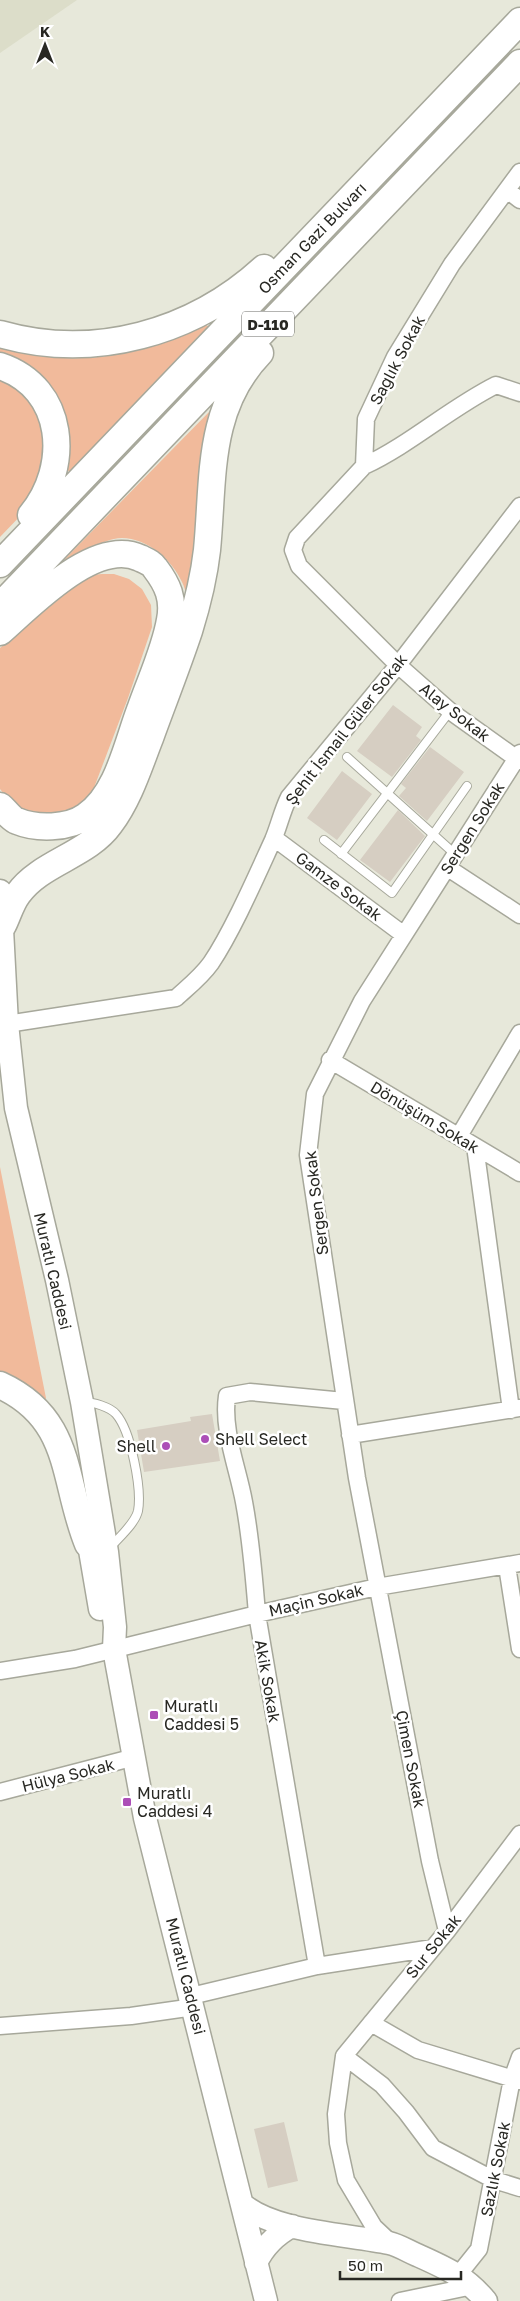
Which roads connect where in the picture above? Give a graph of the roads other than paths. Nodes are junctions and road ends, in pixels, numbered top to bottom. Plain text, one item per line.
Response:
1 (520, 21) edge
2 (520, 63) edge
3 (520, 172) edge
4 (366, 181) junction
5 (514, 195) edge
6 (310, 280) junction
7 (0, 334) edge
8 (0, 366) edge
9 (520, 393) edge
10 (364, 466) junction
11 (520, 506) edge
12 (0, 560) edge
13 (0, 564) edge
14 (0, 606) edge
15 (0, 632) edge
16 (398, 665) junction
17 (450, 711) junction
18 (347, 757) dead end
19 (519, 757) edge
20 (468, 786) dead end
21 (386, 792) junction
22 (0, 806) edge
23 (434, 834) junction
24 (274, 838) junction
25 (324, 840) dead end
26 (341, 854) junction
27 (452, 861) junction
28 (0, 891) edge
29 (520, 916) edge
30 (3, 925) junction
31 (404, 935) junction
32 (7, 1024) junction
33 (520, 1033) edge
34 (330, 1060) junction
35 (0, 1102) edge
36 (459, 1136) junction
37 (475, 1146) junction
38 (520, 1173) edge
39 (0, 1385) edge
40 (344, 1401) junction
41 (82, 1402) junction
42 (516, 1409) edge
43 (350, 1435) junction
44 (97, 1548) junction
45 (514, 1565) edge
46 (377, 1587) junction
47 (256, 1614) junction
48 (114, 1649) junction
49 (520, 1649) edge
50 (0, 1671) edge
51 (135, 1758) junction
52 (0, 1792) edge
53 (520, 1834) edge
54 (446, 1930) junction
55 (432, 1948) junction
56 (318, 1966) junction
57 (192, 2002) junction
58 (371, 2023) junction
59 (0, 2026) edge
60 (344, 2056) junction
61 (520, 2057) edge
62 (516, 2080) edge
63 (494, 2180) junction
64 (520, 2188) edge
65 (242, 2204) junction
66 (292, 2226) junction
67 (391, 2243) junction
68 (256, 2263) junction
69 (473, 2287) edge
70 (266, 2301) edge
71 (400, 2301) edge

1 - 4 highway, Osman Gazi Bulvarı / D-110
2 - 6 highway, Osman Gazi Bulvarı / D-110
3 - 5 street, Sağlık Sokak
4 - 7 highway
4 - 13 highway, Osman Gazi Bulvarı / D-110
5 - 10 street, Sağlık Sokak
6 - 14 highway, Osman Gazi Bulvarı / D-110
6 - 30 highway
8 - 12 highway
9 - 10 street
10 - 16 street, Alay Sokak
11 - 16 street, Şehit İsmail Güler Sokak
15 - 22 highway
16 - 17 street, Alay Sokak
16 - 24 street, Şehit İsmail Güler Sokak
17 - 19 street, Alay Sokak
17 - 21 lane
18 - 21 lane
19 - 27 street, Sergen Sokak
20 - 23 lane
21 - 23 lane
21 - 26 lane
23 - 26 lane
23 - 27 lane
24 - 31 street, Gamze Sokak
24 - 32 street, Şehit İsmail Güler Sokak
25 - 26 lane
27 - 29 street
27 - 31 street, Sergen Sokak
28 - 30 main road, Muratlı Caddesi
30 - 32 main road, Muratlı Caddesi
31 - 34 street, Sergen Sokak
32 - 41 main road, Muratlı Caddesi
33 - 36 street
34 - 36 street, Dönüşüm Sokak
34 - 40 street, Sergen Sokak
35 - 44 main road, Muratlı Caddesi
36 - 37 street, Dönüşüm Sokak
37 - 38 street, Dönüşüm Sokak
37 - 42 street
39 - 44 highway
40 - 43 street, Sergen Sokak
40 - 47 street, Akik Sokak
41 - 44 main road, Muratlı Caddesi
41 - 44 lane
42 - 43 street
43 - 46 street, Sergen Sokak
44 - 48 main road, Muratlı Caddesi
45 - 46 street, Maçin Sokak
45 - 49 street
46 - 47 street, Maçin Sokak
46 - 54 street, Çimen Sokak
47 - 48 street, Maçin Sokak
47 - 56 street, Akik Sokak
48 - 50 street, Maçin Sokak
48 - 51 main road, Muratlı Caddesi
51 - 52 street, Hülya Sokak
51 - 57 main road, Muratlı Caddesi
53 - 54 street, Sur Sokak
54 - 55 street, Sur Sokak
55 - 56 street
55 - 58 street, Sur Sokak
56 - 57 street
57 - 59 street
57 - 65 main road, Muratlı Caddesi
58 - 60 street, Sur Sokak
58 - 62 street
60 - 63 street
60 - 67 street
61 - 62 street, Sazlık Sokak
62 - 63 street, Sazlık Sokak
63 - 64 street
63 - 69 street, Sazlık Sokak
65 - 66 main road
65 - 68 main road, Muratlı Caddesi
66 - 67 main road
66 - 68 main road
67 - 69 main road
68 - 70 main road, Muratlı Caddesi
69 - 71 street

